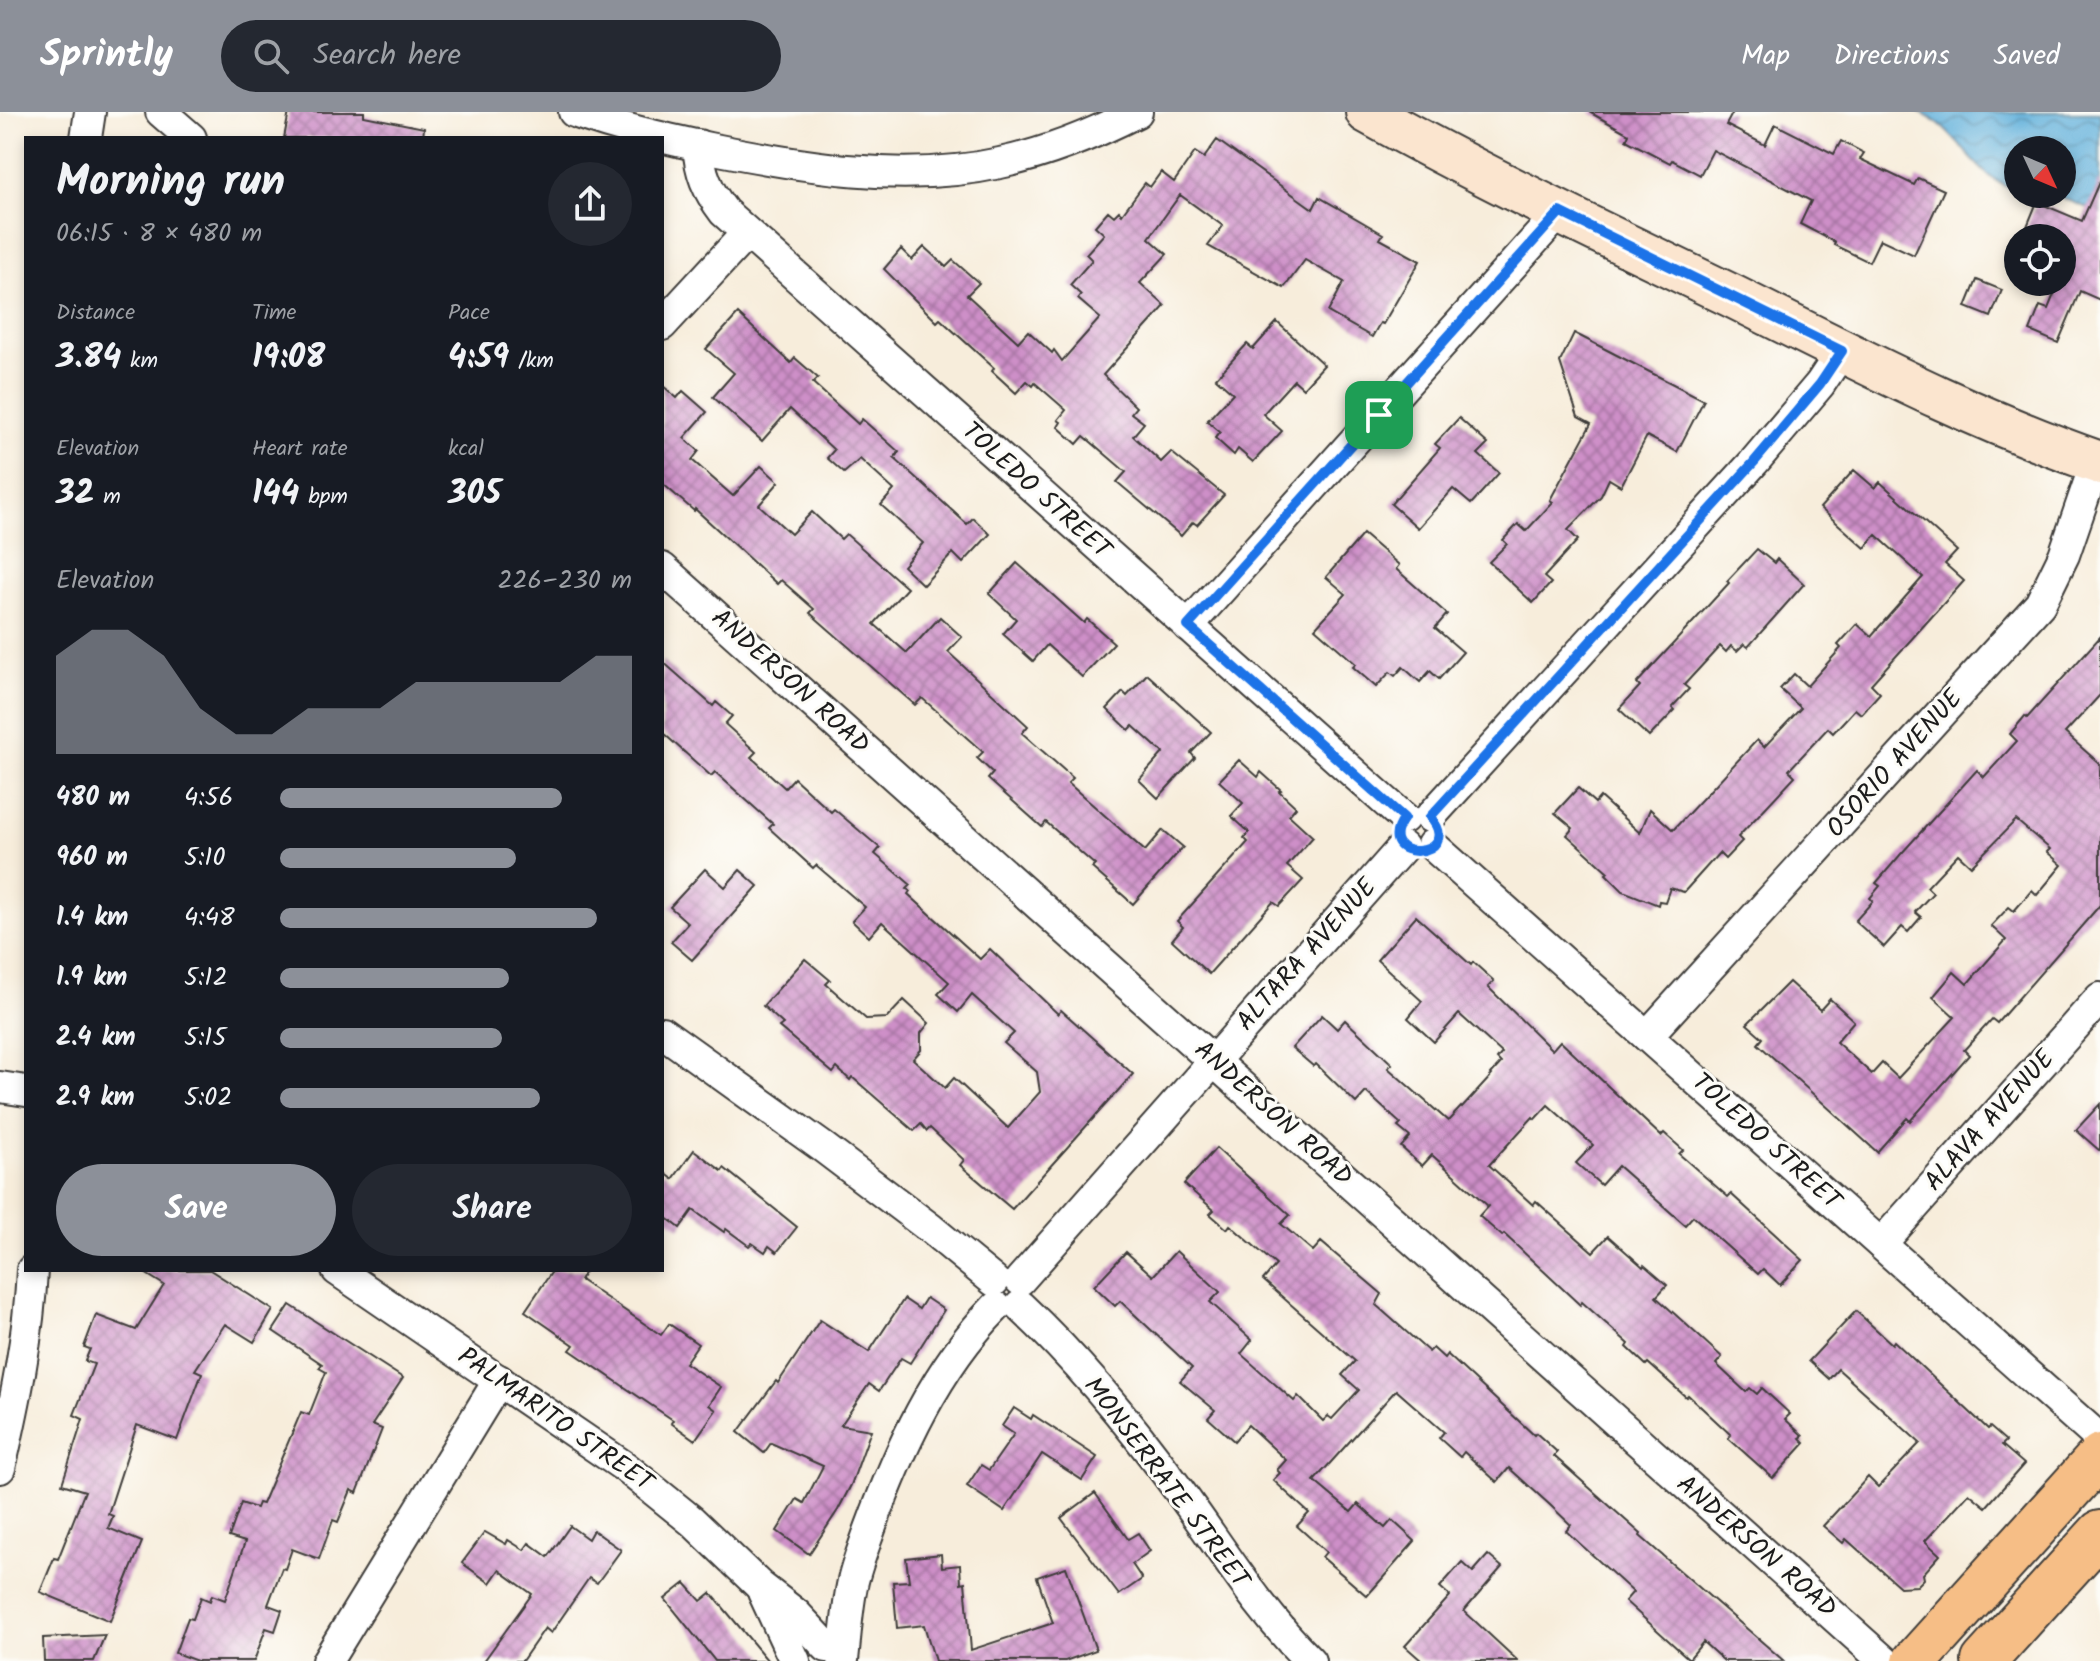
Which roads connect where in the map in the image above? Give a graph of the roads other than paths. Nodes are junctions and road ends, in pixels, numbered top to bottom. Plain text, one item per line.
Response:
1 (90, 112) edge
2 (161, 112) edge
3 (574, 112) edge
4 (1137, 112) edge
5 (1367, 112) edge
6 (86, 136) edge
7 (189, 136) edge
8 (659, 136) edge
9 (664, 137) edge
10 (698, 145) junction
11 (1560, 212) junction
12 (747, 233) junction
13 (664, 323) edge
14 (1842, 351) junction
15 (2098, 462) edge
16 (664, 570) edge
17 (1188, 626) junction
18 (1418, 832) junction
19 (2100, 998) edge
20 (664, 1033) edge
21 (1647, 1036) junction
22 (1213, 1060) junction
23 (0, 1087) edge
24 (24, 1091) edge
25 (1881, 1244) junction
26 (32, 1272) edge
27 (340, 1272) edge
28 (1008, 1294) junction
29 (499, 1380) junction
30 (2100, 1439) edge
31 (2100, 1456) edge
32 (0, 1468) edge
33 (2100, 1533) edge
34 (819, 1653) edge
35 (1295, 1654) edge
36 (327, 1661) edge
37 (1884, 1661) edge
38 (1915, 1661) edge
39 (1984, 1661) edge

1 - 6 street
2 - 7 street
3 - 8 street
4 - 10 street
5 - 11 street
9 - 10 street
10 - 12 street, TOLEDO STREET
11 - 14 street
11 - 17 street
12 - 13 street
12 - 17 street, TOLEDO STREET
14 - 15 street
14 - 18 street, ALTARA AVENUE
15 - 21 street, OSORIO AVENUE
16 - 22 street, ANDERSON ROAD
17 - 18 street, TOLEDO STREET
18 - 21 street, TOLEDO STREET
18 - 22 street, ALTARA AVENUE
19 - 25 street, ALAVA AVENUE
20 - 28 street, MONSERRATE STREET
21 - 25 street, TOLEDO STREET
22 - 28 street, ALTARA AVENUE
22 - 37 street, ANDERSON ROAD
23 - 24 street
25 - 30 street, TOLEDO STREET
26 - 32 street
27 - 29 street, PALMARITO STREET
28 - 34 street, ALTARA AVENUE
28 - 35 street, MONSERRATE STREET
29 - 34 street, PALMARITO STREET
29 - 36 street
31 - 38 main road
33 - 39 main road

